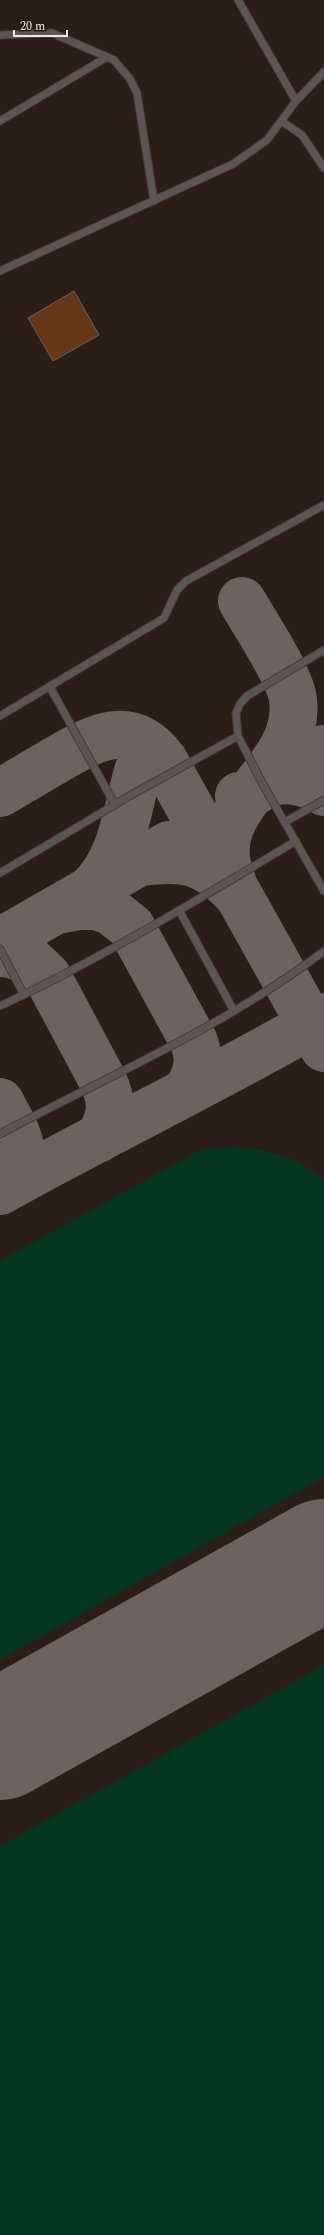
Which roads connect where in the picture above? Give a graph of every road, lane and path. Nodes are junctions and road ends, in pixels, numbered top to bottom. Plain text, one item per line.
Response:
1 (238, 0) edge
2 (0, 35) edge
3 (107, 57) junction
4 (324, 72) edge
5 (296, 101) junction
6 (281, 121) junction
7 (0, 122) edge
8 (324, 168) edge
9 (154, 201) junction
10 (0, 271) edge
11 (324, 505) edge
12 (324, 650) edge
13 (50, 686) junction
14 (0, 716) edge
15 (238, 736) junction
16 (324, 800) edge
17 (115, 805) junction
18 (285, 822) junction
19 (296, 841) junction
20 (0, 873) edge
21 (324, 891) edge
22 (179, 910) junction
23 (0, 949) edge
24 (324, 951) edge
25 (24, 995) junction
26 (0, 1006) edge
27 (234, 1011) junction
28 (0, 1134) edge

1 - 5 lane
2 - 3 lane
3 - 7 lane
3 - 9 lane
4 - 5 lane
5 - 6 lane
6 - 8 lane
6 - 9 lane
9 - 10 lane
11 - 13 lane
12 - 15 lane
13 - 14 lane
13 - 17 lane
15 - 17 lane
15 - 18 lane
16 - 18 lane
17 - 20 lane
18 - 19 lane
19 - 21 lane
19 - 22 lane
22 - 25 lane
22 - 27 lane
23 - 25 lane
24 - 27 lane
25 - 26 lane
27 - 28 lane

